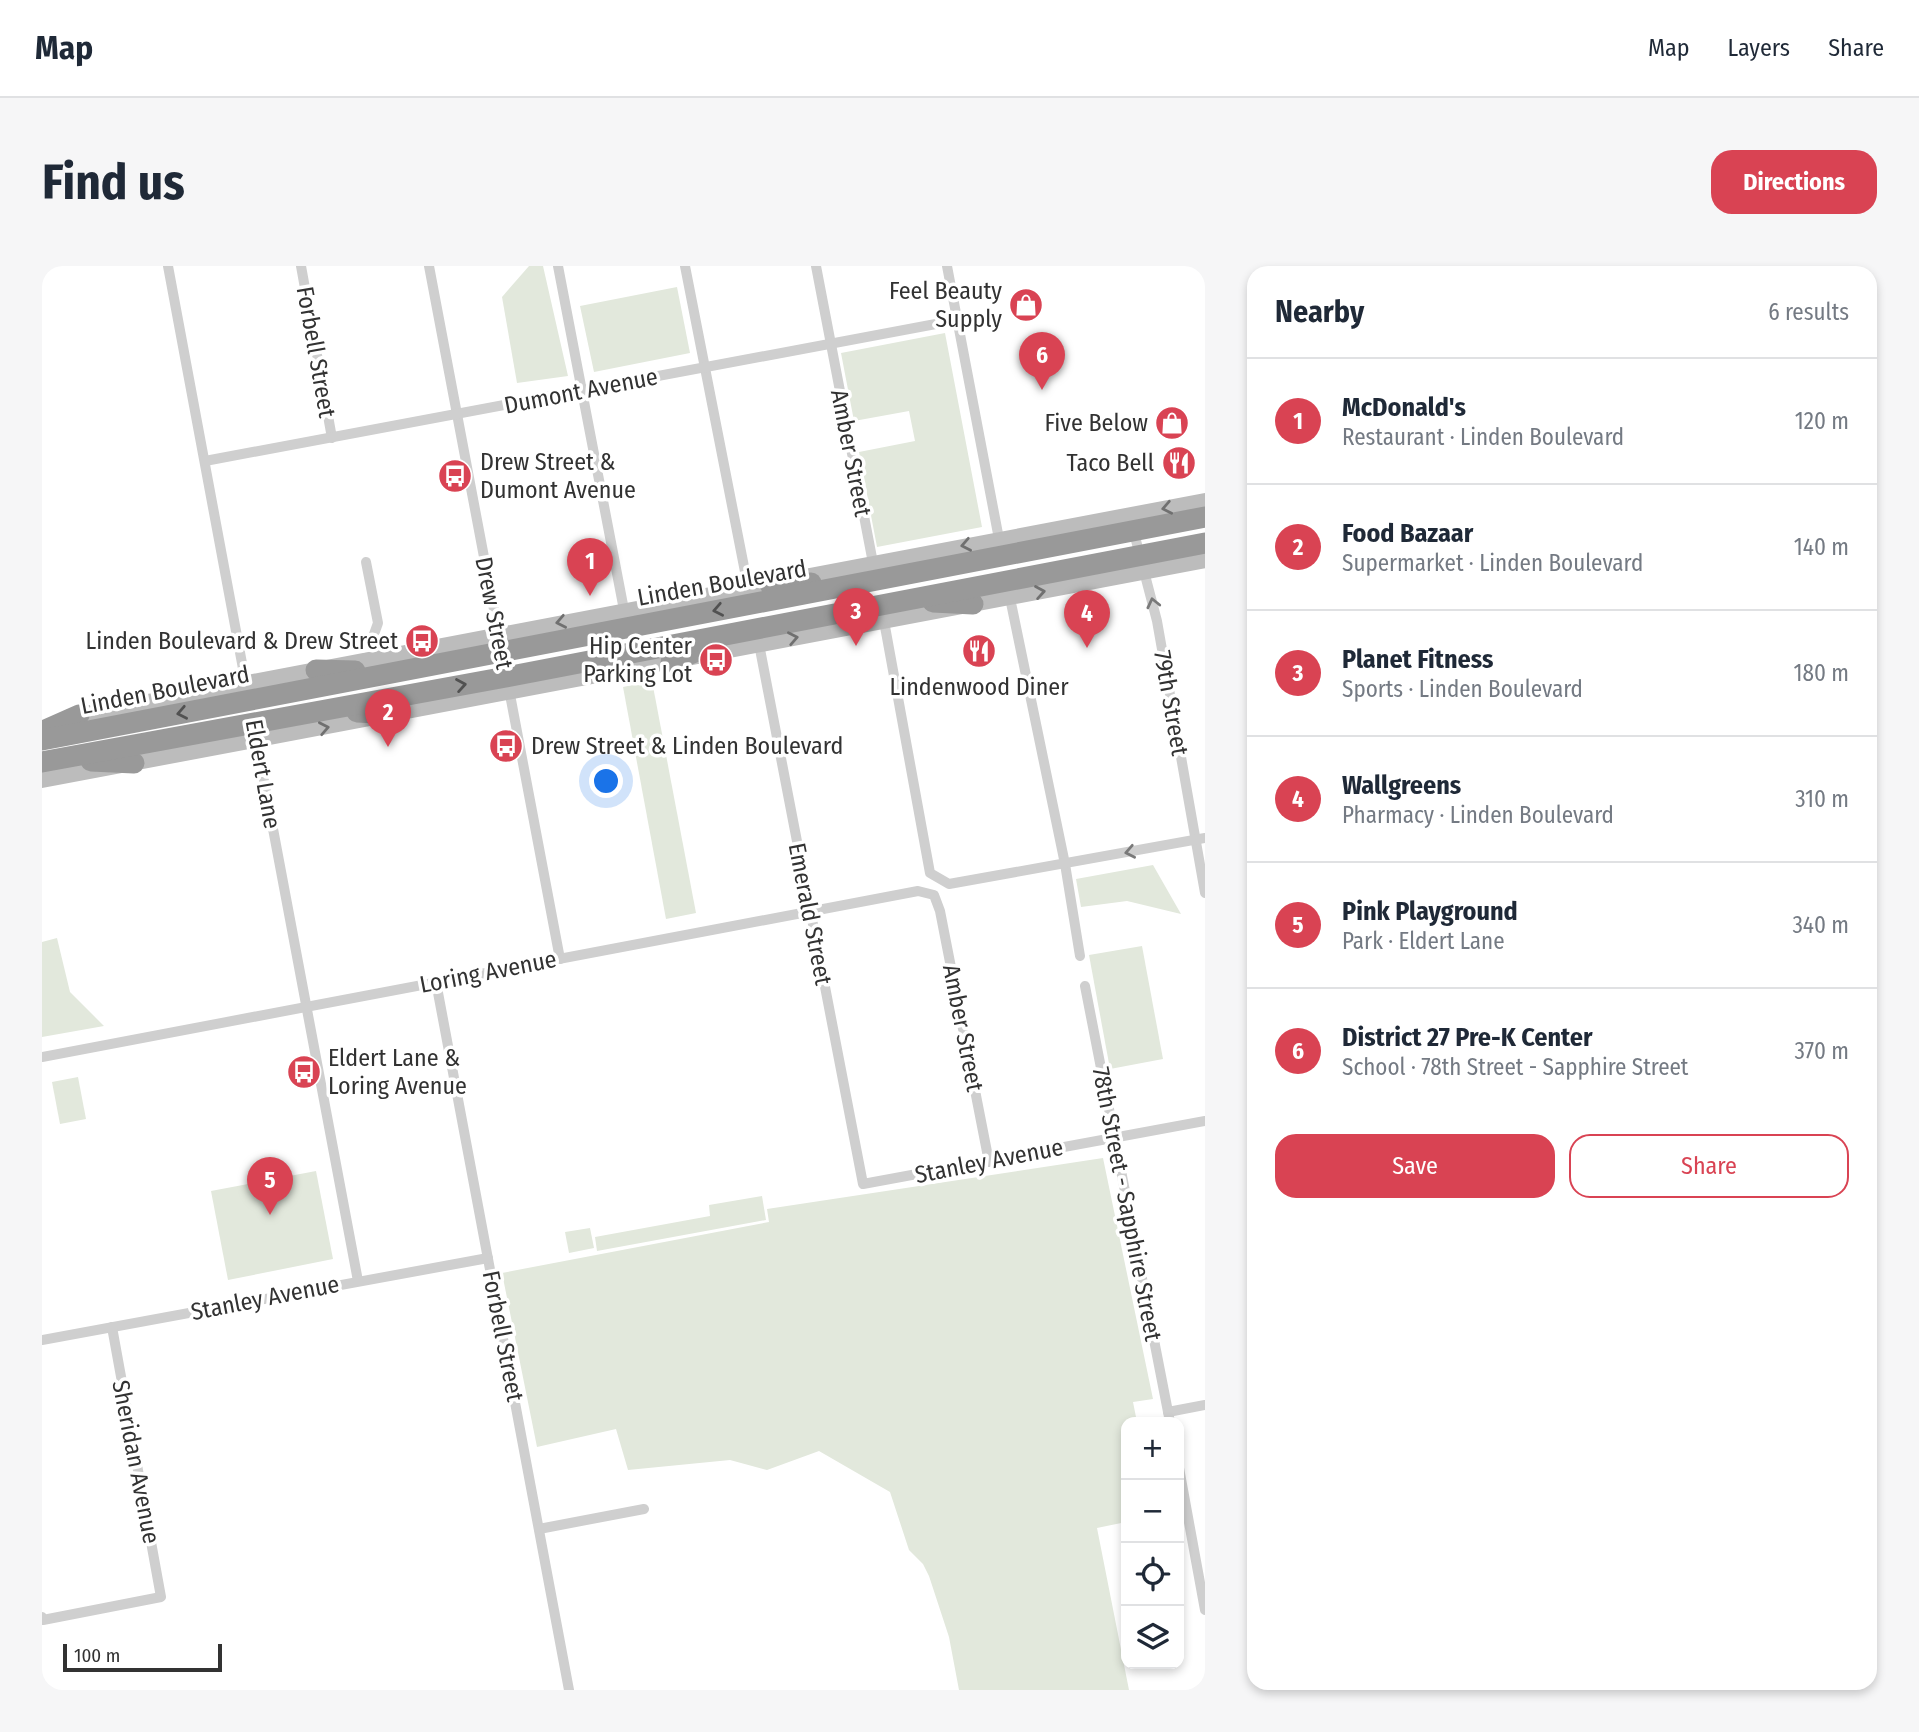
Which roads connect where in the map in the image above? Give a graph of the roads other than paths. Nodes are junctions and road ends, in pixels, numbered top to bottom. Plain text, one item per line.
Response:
1 (168, 266) edge
2 (300, 266) edge
3 (429, 266) edge
4 (558, 266) edge
5 (685, 266) edge
6 (816, 266) edge
7 (947, 266) edge
8 (957, 320) junction
9 (830, 344) junction
10 (705, 367) junction
11 (582, 390) junction
12 (457, 414) junction
13 (332, 438) junction
14 (205, 461) junction
15 (1205, 500) edge
16 (1205, 517) edge
17 (1132, 524) junction
18 (999, 539) junction
19 (1205, 543) edge
20 (1205, 560) edge
21 (366, 562) dead end
22 (873, 563) junction
23 (1142, 563) junction
24 (859, 584) junction
25 (759, 585) junction
26 (1010, 597) junction
27 (899, 600) junction
28 (973, 604) junction
29 (624, 610) junction
30 (884, 621) junction
31 (754, 637) junction
32 (499, 642) junction
33 (671, 662) joint
34 (384, 665) junction
35 (316, 670) joint
36 (508, 685) junction
37 (248, 692) junction
38 (320, 710) junction
39 (397, 714) junction
40 (79, 715) junction
41 (42, 722) edge
42 (255, 731) junction
43 (42, 732) edge
44 (42, 740) edge
45 (48, 761) edge
46 (134, 763) junction
47 (42, 780) edge
48 (1200, 839) edge
49 (1065, 864) junction
50 (1205, 893) edge
51 (934, 895) joint
52 (809, 912) junction
53 (1080, 956) dead end
54 (560, 959) junction
55 (436, 982) junction
56 (1085, 986) dead end
57 (305, 1007) junction
58 (42, 1057) edge
59 (1205, 1121) edge
60 (1114, 1137) junction
61 (989, 1162) junction
62 (863, 1184) joint
63 (488, 1258) junction
64 (358, 1281) junction
65 (111, 1327) junction
66 (42, 1340) edge
67 (1205, 1405) edge
68 (1169, 1417) edge
69 (1181, 1480) edge
70 (644, 1509) dead end
71 (539, 1529) junction
72 (1205, 1610) edge
73 (42, 1619) edge
74 (569, 1690) edge

1 - 14 street, Eldert Lane
2 - 13 street, Forbell Street
3 - 12 street, Drew Street
4 - 11 street
5 - 10 street
6 - 9 street, Amber Street
7 - 8 street
8 - 9 street, Dumont Avenue
8 - 18 street
9 - 10 street, Dumont Avenue
9 - 22 street, Amber Street
10 - 11 street, Dumont Avenue
10 - 25 street
11 - 12 street, Dumont Avenue
11 - 29 street
12 - 13 street, Dumont Avenue
12 - 32 street, Drew Street
13 - 14 street, Dumont Avenue
14 - 37 street, Eldert Lane
15 -> 17 street, Linden Boulevard
16 - 17 highway, Linden Boulevard
17 - 18 street, Linden Boulevard
17 - 23 street, 79th Street
17 - 24 highway, Linden Boulevard
18 -> 22 street, Linden Boulevard
19 - 23 highway, Linden Boulevard
20 - 23 street, Linden Boulevard
21 - 34 street
22 - 25 street, Linden Boulevard
26 -> 23 street, Linden Boulevard
23 - 27 highway, Linden Boulevard
48 -> 23 street, 79th Street
24 - 25 highway
24 -> 32 highway, Linden Boulevard
25 - 29 street, Linden Boulevard
26 - 28 street, Linden Boulevard
26 - 49 street
27 - 28 highway
27 - 31 highway, Linden Boulevard
28 - 30 street, Linden Boulevard
29 -> 32 street, Linden Boulevard
31 -> 30 street, Linden Boulevard
30 - 49 street
31 - 33 highway
31 - 36 highway, Linden Boulevard
31 - 52 street, Emerald Street
32 - 34 highway, Linden Boulevard
32 - 36 street, Drew Street
33 - 36 street, Linden Boulevard
34 - 35 highway
34 - 37 highway, Linden Boulevard
35 - 37 street, Linden Boulevard
38 -> 36 highway, Linden Boulevard
36 - 39 street, Linden Boulevard
36 - 54 street, Drew Street
37 - 40 street, Linden Boulevard
37 - 42 street, Eldert Lane
37 -> 44 highway, Linden Boulevard
38 - 39 highway
38 - 42 highway, Linden Boulevard
42 -> 39 street, Linden Boulevard
40 - 41 street, Linden Boulevard
40 - 43 highway
42 - 45 highway, Linden Boulevard
42 - 46 street, Linden Boulevard
42 - 57 street, Eldert Lane
45 - 46 highway
46 - 47 street, Linden Boulevard
48 -> 49 street
48 - 50 street, 79th Street
49 - 53 street
51 - 52 street, Loring Avenue
51 - 61 street, Amber Street
52 - 54 street, Loring Avenue
52 - 62 street, Emerald Street
54 - 55 street, Loring Avenue
55 - 57 street, Loring Avenue
55 - 63 street, Forbell Street
56 - 60 street, 78th Street - Sapphire Street
57 - 58 street, Loring Avenue
57 - 64 street, Eldert Lane
59 - 60 street, Stanley Avenue
60 - 61 street, Stanley Avenue
60 - 68 street, 78th Street - Sapphire Street
61 - 62 street, Stanley Avenue
63 - 64 street, Stanley Avenue
63 - 71 street, Forbell Street
64 - 65 street, Stanley Avenue
65 - 66 street, Stanley Avenue
65 - 73 street, Sheridan Avenue
67 - 68 street
69 - 72 street
70 - 71 street
71 - 74 street, Forbell Street

